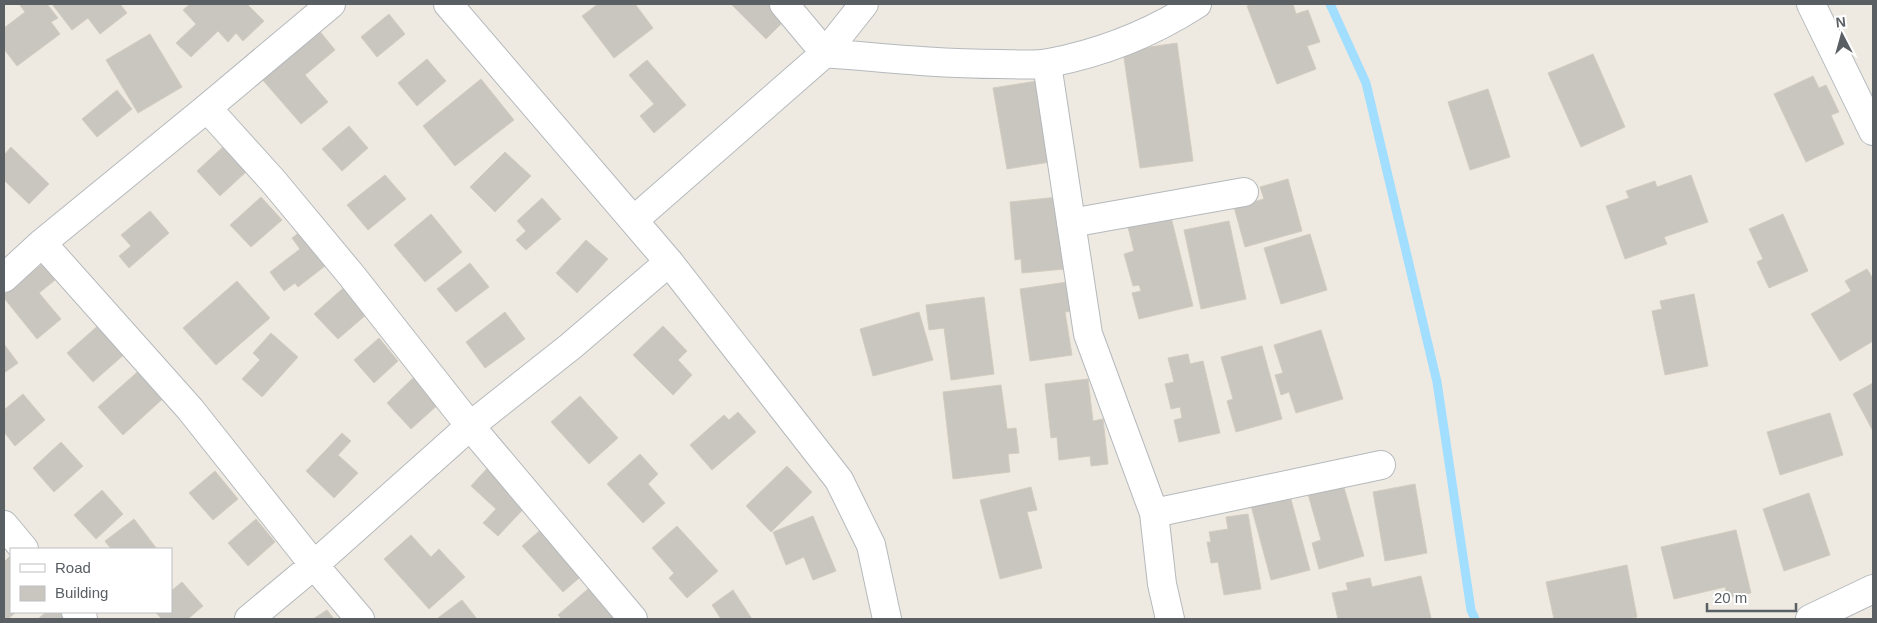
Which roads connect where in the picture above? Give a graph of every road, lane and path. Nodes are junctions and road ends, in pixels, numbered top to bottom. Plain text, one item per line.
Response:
1 (331, 4) edge
2 (448, 4) edge
3 (784, 4) edge
4 (864, 4) edge
5 (1197, 4) edge
6 (1811, 4) edge
7 (825, 53) junction
8 (1047, 64) junction
9 (207, 108) junction
10 (1873, 131) edge
11 (1244, 192) dead end
12 (634, 220) junction
13 (1071, 223) junction
14 (42, 243) junction
15 (669, 262) junction
16 (4, 278) edge
17 (470, 426) junction
18 (1382, 465) dead end
19 (1154, 513) junction
20 (4, 525) edge
21 (23, 548) edge
22 (314, 565) junction
23 (1873, 589) edge
24 (249, 619) edge
25 (360, 619) edge
26 (632, 619) edge
27 (887, 619) edge
28 (1170, 619) edge
29 (1810, 619) edge

1 - 9 street
2 - 12 street
3 - 7 street
4 - 7 street
5 - 8 street
6 - 10 street
7 - 8 street
7 - 12 street
8 - 13 street
9 - 14 street
9 - 17 street
11 - 13 street
12 - 15 street
13 - 19 street
14 - 16 street
14 - 22 street
15 - 17 street
15 - 27 street
17 - 22 street
17 - 26 street
18 - 19 street
19 - 28 street
20 - 21 street
22 - 24 street
22 - 25 street
23 - 29 street

